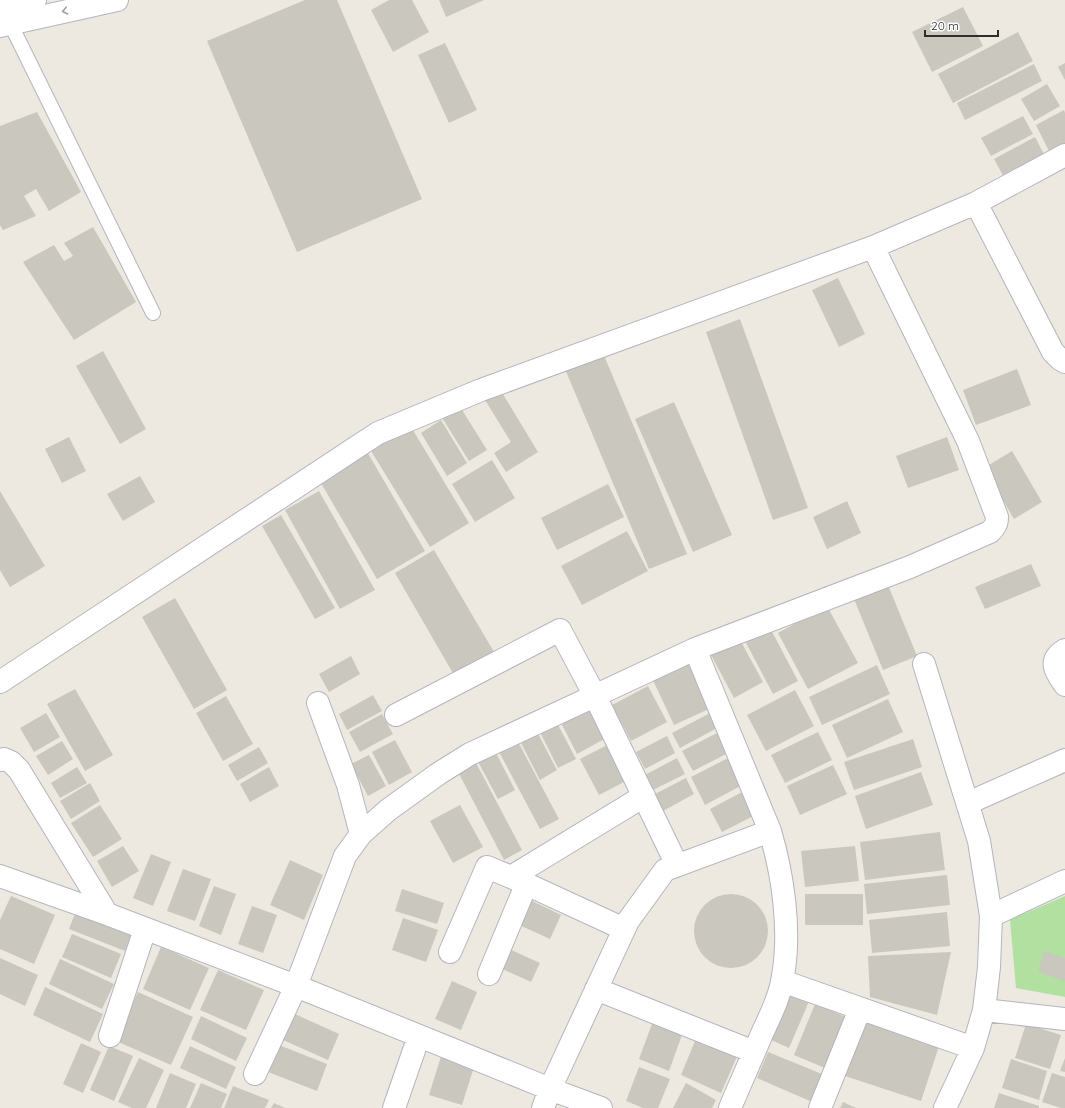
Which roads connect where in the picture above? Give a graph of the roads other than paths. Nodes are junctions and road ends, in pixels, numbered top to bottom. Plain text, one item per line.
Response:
1 (35, 0) edge
2 (117, 0) edge
3 (3, 19) edge
4 (1065, 155) edge
5 (976, 203) junction
6 (873, 247) junction
7 (153, 313) dead end
8 (1065, 362) edge
9 (695, 649) junction
10 (1065, 650) edge
11 (924, 664) dead end
12 (0, 682) edge
13 (1065, 685) edge
14 (595, 696) junction
15 (318, 703) dead end
16 (396, 715) dead end
17 (0, 760) edge
18 (1065, 760) edge
19 (644, 796) junction
20 (968, 803) junction
21 (770, 831) junction
22 (361, 834) junction
23 (677, 865) junction
24 (0, 876) edge
25 (518, 881) junction
26 (1065, 881) edge
27 (107, 914) junction
28 (991, 916) junction
29 (145, 929) junction
30 (624, 929) junction
31 (450, 952) dead end
32 (489, 974) dead end
33 (782, 981) junction
34 (296, 986) junction
35 (596, 989) junction
36 (860, 1009) junction
37 (984, 1010) junction
38 (1065, 1019) edge
39 (110, 1036) dead end
40 (419, 1036) junction
41 (973, 1048) junction
42 (754, 1052) junction
43 (256, 1074) dead end
44 (546, 1099) edge
45 (394, 1108) edge
46 (600, 1108) edge
47 (730, 1108) edge
48 (820, 1108) edge
49 (945, 1108) edge

1 - 3 street
2 -> 3 street
3 - 7 lane
4 - 5 street
5 - 6 street
5 - 8 street
6 - 9 street
6 - 12 street
9 - 14 street
9 - 21 street
10 - 13 street
11 - 20 street
14 - 16 street
14 - 19 street
14 - 22 street
15 - 22 street
17 - 27 street
18 - 20 street
19 - 23 street
19 - 25 street
20 - 28 street
21 - 23 street
21 - 33 street
22 - 34 street
23 - 30 street
24 - 27 street
25 - 30 street
25 - 31 street
25 - 32 street
26 - 28 street
27 - 29 street
28 - 37 street
29 - 34 street
29 - 39 street
30 - 35 street
33 - 36 street
33 - 42 street
34 - 40 street
34 - 43 street
35 - 42 street
35 - 44 street
36 - 41 street
36 - 48 street
37 - 38 street
37 - 41 street
40 - 44 street
40 - 45 street
41 - 49 street
42 - 47 street
44 - 46 street

